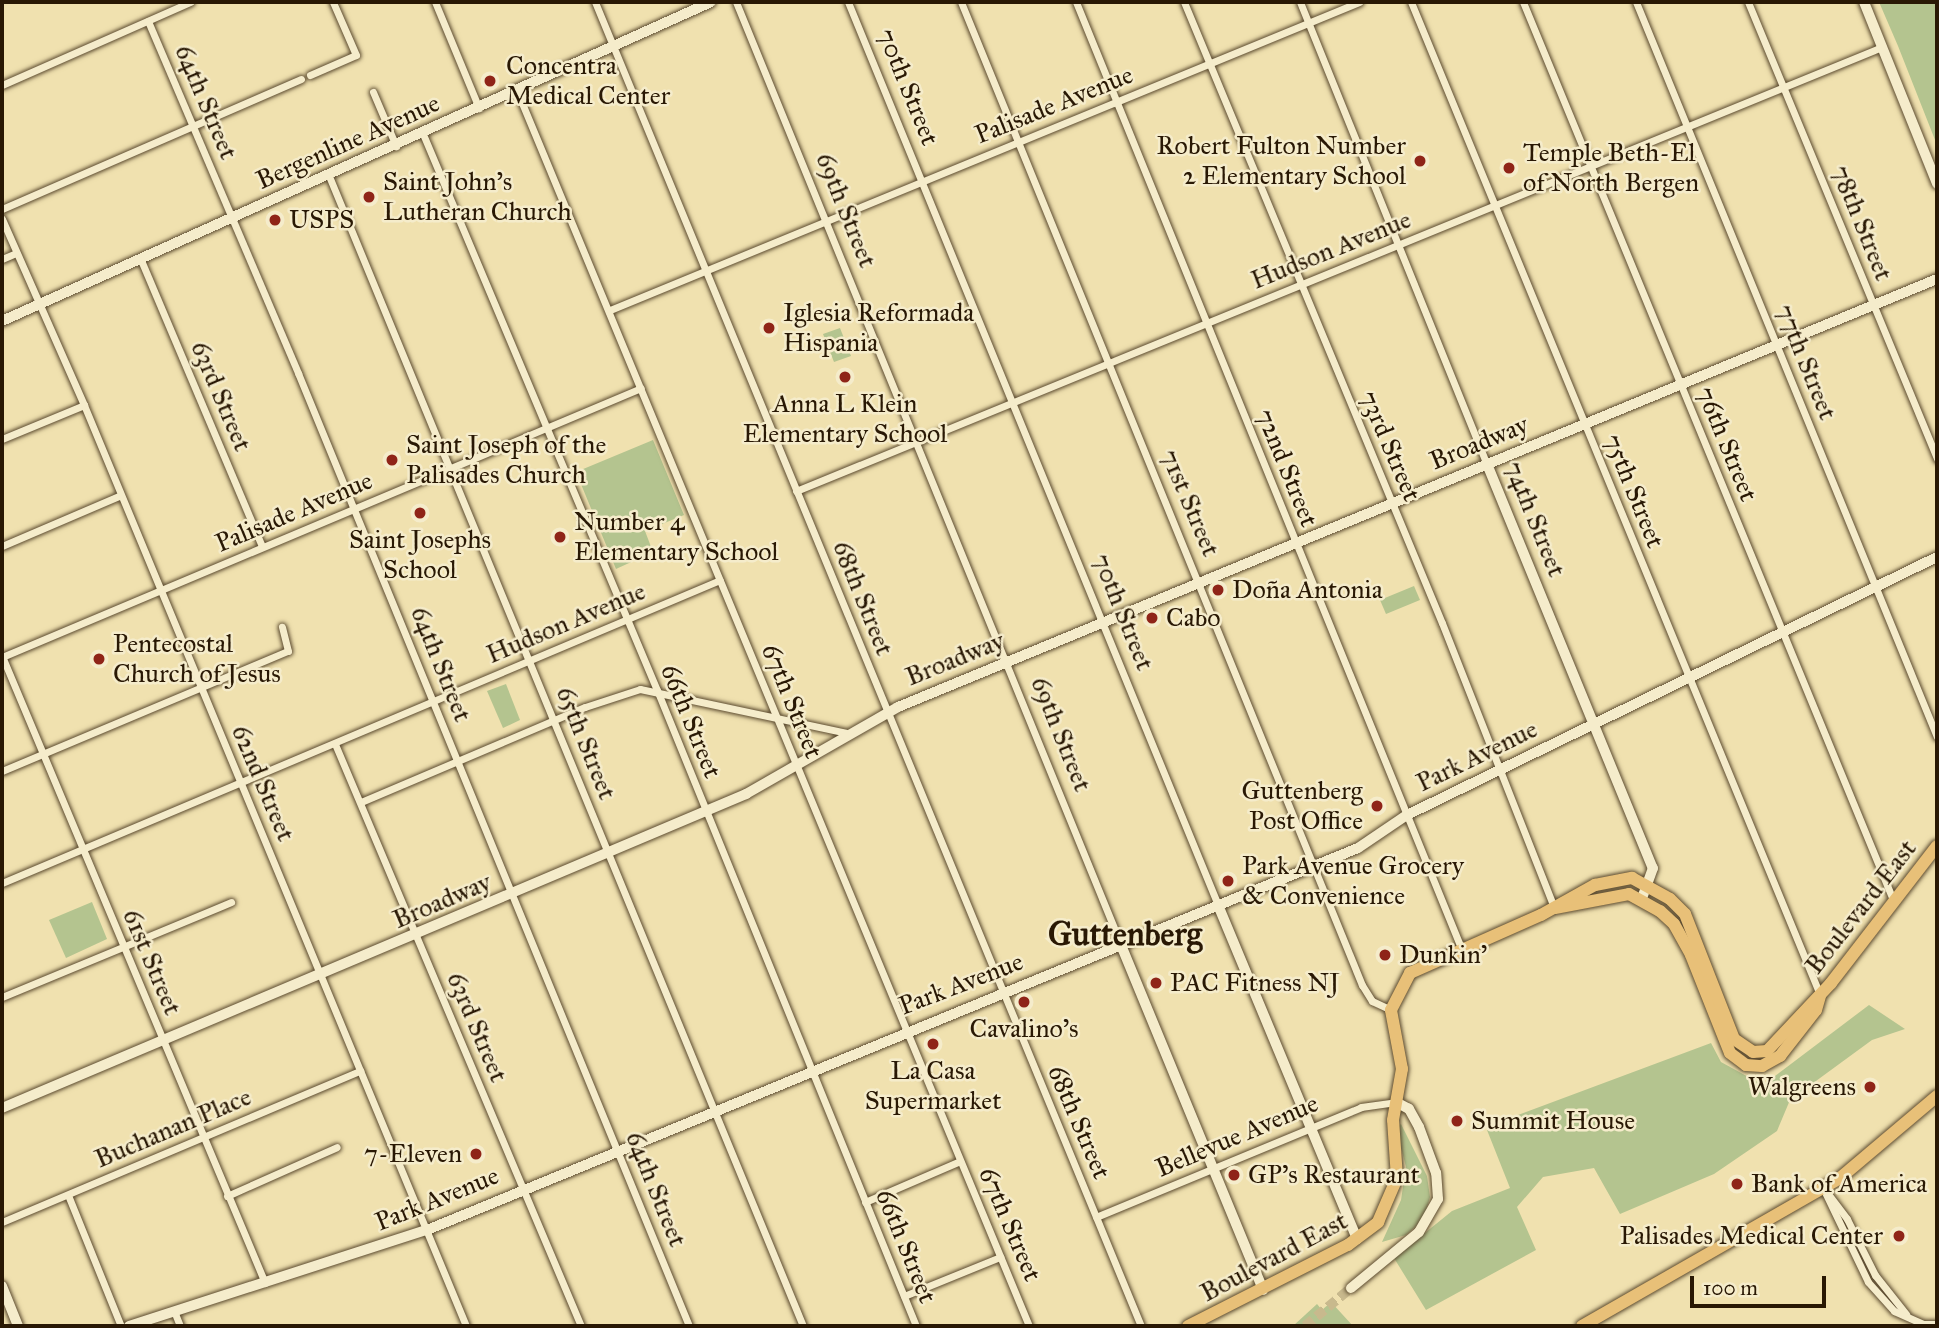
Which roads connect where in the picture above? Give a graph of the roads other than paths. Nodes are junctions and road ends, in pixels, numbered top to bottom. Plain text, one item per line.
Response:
1 (190, 2) edge
2 (333, 2) edge
3 (435, 2) edge
4 (595, 2) edge
5 (711, 2) edge
6 (736, 2) edge
7 (848, 2) edge
8 (961, 2) edge
9 (1076, 2) edge
10 (1184, 2) edge
11 (1300, 2) edge
12 (1359, 2) edge
13 (1410, 2) edge
14 (1523, 2) edge
15 (1636, 2) edge
16 (1748, 2) edge
17 (1864, 2) edge
18 (148, 21) junction
19 (1308, 23) junction
20 (613, 47) junction
21 (1882, 47) junction
22 (1209, 65) junction
23 (310, 75) dead end
24 (301, 79) dead end
25 (2, 85) edge
26 (1783, 86) junction
27 (517, 91) junction
28 (373, 92) dead end
29 (1116, 101) junction
30 (479, 108) junction
31 (193, 125) junction
32 (1687, 127) junction
33 (423, 134) junction
34 (1017, 142) junction
35 (396, 146) junction
36 (1591, 166) junction
37 (329, 176) junction
38 (922, 181) junction
39 (1937, 184) edge
40 (1494, 206) junction
41 (2, 209) edge
42 (232, 218) junction
43 (2, 219) edge
44 (825, 220) junction
45 (1398, 246) junction
46 (16, 253) junction
47 (2, 259) edge
48 (141, 260) junction
49 (705, 271) junction
50 (1937, 279) edge
51 (1301, 284) junction
52 (40, 304) junction
53 (1873, 305) junction
54 (610, 310) junction
55 (2, 321) edge
56 (1205, 324) junction
57 (1776, 345) junction
58 (1108, 363) junction
59 (1680, 385) junction
60 (641, 388) junction
61 (1012, 403) junction
62 (84, 405) junction
63 (1583, 425) junction
64 (545, 429) junction
65 (2, 439) edge
66 (917, 443) junction
67 (1937, 459) edge
68 (1487, 464) junction
69 (451, 468) junction
70 (796, 491) junction
71 (121, 495) junction
72 (1392, 503) junction
73 (354, 509) junction
74 (1295, 544) junction
75 (2, 546) edge
76 (262, 547) junction
77 (1937, 557) edge
78 (720, 580) junction
79 (1200, 583) junction
80 (1875, 587) junction
81 (159, 591) junction
82 (625, 621) junction
83 (1103, 623) junction
84 (282, 627) dead end
85 (1782, 633) junction
86 (2, 656) edge
87 (529, 660) junction
88 (1007, 662) junction
89 (1688, 678) junction
90 (200, 688) junction
91 (657, 690) junction
92 (433, 702) junction
93 (888, 713) junction
94 (777, 719) junction
95 (554, 720) junction
96 (1595, 724) junction
97 (854, 735) junction
98 (1937, 737) edge
99 (335, 744) junction
100 (42, 754) junction
101 (458, 761) junction
102 (797, 767) junction
103 (2, 771) edge
104 (1500, 771) junction
105 (241, 783) junction
106 (361, 802) junction
107 (706, 812) junction
108 (1407, 815) junction
109 (1937, 846) edge
110 (82, 850) junction
111 (608, 855) junction
112 (1313, 866) junction
113 (2, 883) edge
114 (1648, 885) junction
115 (513, 896) junction
116 (1642, 899) junction
117 (231, 902) dead end
118 (1894, 902) junction
119 (1218, 905) junction
120 (1554, 908) junction
121 (416, 936) junction
122 (1121, 945) junction
123 (123, 946) junction
124 (1461, 948) junction
125 (321, 976) junction
126 (1004, 992) junction
127 (1820, 996) junction
128 (2, 997) edge
129 (1391, 1010) junction
130 (907, 1030) junction
131 (163, 1042) junction
132 (811, 1070) junction
133 (360, 1071) junction
134 (1937, 1096) edge
135 (1396, 1102) junction
136 (2, 1108) edge
137 (713, 1111) junction
138 (1310, 1128) junction
139 (203, 1139) junction
140 (337, 1147) dead end
141 (618, 1150) junction
142 (960, 1161) junction
143 (1214, 1168) junction
144 (1823, 1188) junction
145 (524, 1189) junction
146 (68, 1195) junction
147 (227, 1196) junction
148 (865, 1202) junction
149 (1096, 1217) junction
150 (2, 1222) edge
151 (427, 1230) junction
152 (1357, 1239) junction
153 (1000, 1257) junction
154 (265, 1283) junction
155 (2, 1286) edge
156 (1352, 1288) tunnel mouth
157 (1263, 1290) junction
158 (904, 1296) junction
159 (174, 1311) junction
160 (1937, 1324) edge
161 (18, 1326) edge
162 (121, 1326) edge
163 (129, 1326) edge
164 (180, 1326) edge
165 (466, 1326) edge
166 (581, 1326) edge
167 (689, 1326) edge
168 (803, 1326) edge
169 (916, 1326) edge
170 (1029, 1326) edge
171 (1141, 1326) edge
172 (1188, 1326) edge
173 (1582, 1326) edge

1 - 18 street
2 - 23 street
3 - 30 street
4 - 20 street, 68th Street
5 - 20 street, Bergenline Avenue
6 - 44 street, 69th Street
7 - 38 street, 70th Street
8 - 34 street, 71st Street
9 - 29 street, 72nd Street
10 - 22 street, 73rd Street
11 - 19 street, 74th Street
12 - 19 street, Palisade Avenue
13 - 40 street, 75th Street
14 - 36 street, 76th Street
15 - 32 street, 77th Street
16 - 26 street, 78th Street
17 - 21 street
18 - 25 street
18 - 31 street, 64th Street
19 - 22 street, Palisade Avenue
19 - 45 street, 74th Street
20 - 27 street, Bergenline Avenue
20 - 49 street, 68th Street
21 - 26 street, Hudson Avenue
21 - 39 street
22 - 29 street, Palisade Avenue
22 - 51 street, 73rd Street
24 - 31 street
26 - 32 street, Hudson Avenue
26 - 53 street, 78th Street
27 - 30 street, Bergenline Avenue
27 - 54 street, 67th Street
28 - 35 street
29 - 34 street, Palisade Avenue
29 - 56 street, 72nd Street
30 - 33 street, Bergenline Avenue
31 - 41 street
31 - 42 street, 64th Street
32 - 36 street, Hudson Avenue
32 - 57 street, 77th Street
33 - 35 street, Bergenline Avenue
33 - 64 street, 66th Street
34 - 38 street, Palisade Avenue
34 - 58 street, 71st Street
35 - 37 street, Bergenline Avenue
36 - 40 street, Hudson Avenue
36 - 59 street, 76th Street
37 - 42 street, Bergenline Avenue
37 - 69 street, 65th Street
38 - 44 street, Palisade Avenue
38 - 61 street, 70th Street
40 - 45 street, Hudson Avenue
40 - 63 street, 75th Street
42 - 48 street, Bergenline Avenue
42 - 73 street, 64th Street
43 - 46 street, 62nd Street
44 - 49 street, Palisade Avenue
44 - 66 street, 69th Street
45 - 51 street, Hudson Avenue
45 - 68 street, 74th Street
46 - 47 street
46 - 52 street, 62nd Street
48 - 52 street, Bergenline Avenue
48 - 76 street, 63rd Street
49 - 54 street, Palisade Avenue
49 - 70 street, 68th Street
50 - 53 street, Broadway
51 - 56 street, Hudson Avenue
51 - 72 street, 73rd Street
52 - 55 street, Bergenline Avenue
52 - 62 street, 62nd Street
53 - 57 street, Broadway
53 - 67 street, 78th Street
54 - 60 street, 67th Street
56 - 58 street, Hudson Avenue
56 - 74 street, 72nd Street
57 - 59 street, Broadway
57 - 80 street, 77th Street
58 - 61 street, Hudson Avenue
58 - 79 street, 71st Street
59 - 63 street, Broadway
59 - 85 street, 76th Street
60 - 64 street, Palisade Avenue
60 - 78 street, 67th Street
61 - 66 street, Hudson Avenue
61 - 83 street, 70th Street
62 - 65 street
62 - 71 street, 62nd Street
63 - 68 street, Broadway
63 - 89 street, 75th Street
64 - 69 street, Palisade Avenue
64 - 82 street, 66th Street
66 - 70 street, Hudson Avenue
66 - 88 street, 69th Street
68 - 72 street, Broadway
68 - 96 street, 74th Street
69 - 73 street, Palisade Avenue
69 - 87 street, 65th Street
70 - 93 street, 68th Street
71 - 75 street
71 - 81 street, 62nd Street
72 - 74 street, Broadway
72 - 104 street, 73rd Street
73 - 76 street, Palisade Avenue
73 - 92 street, 64th Street
74 - 79 street, Broadway
74 - 108 street, 72nd Street
76 - 81 street, Palisade Avenue
77 - 80 street, Park Avenue
78 - 82 street, Hudson Avenue
78 - 94 street, 67th Street
79 - 83 street, Broadway
79 - 112 street, 71st Street
80 - 85 street, Park Avenue
80 - 98 street, 77th Street
81 - 86 street, Palisade Avenue
81 - 90 street, 62nd Street
82 - 87 street, Hudson Avenue
82 - 91 street, 66th Street
83 - 88 street, Broadway
83 - 119 street, 70th Street
84 - 90 street
85 - 89 street, Park Avenue
85 - 118 street, 76th Street
86 - 100 street, 61st Street
87 - 92 street, Hudson Avenue
87 - 95 street, 65th Street
88 - 93 street, Broadway
88 - 122 street, 69th Street
89 - 96 street, Park Avenue
89 - 127 street, 75th Street
90 - 100 street
90 - 105 street, 62nd Street
91 - 94 street
91 - 95 street
91 - 107 street, 66th Street
92 - 99 street, Hudson Avenue
92 - 101 street, 64th Street
93 - 97 street, Broadway
93 - 126 street, 68th Street
94 - 97 street
94 - 102 street, 67th Street
95 - 101 street
95 - 111 street, 65th Street
96 - 104 street, Park Avenue
96 - 114 street, 74th Street
97 - 102 street, Broadway
99 - 105 street, Hudson Avenue
99 - 106 street, 63rd Street
100 - 103 street
100 - 110 street, 61st Street
101 - 106 street
101 - 115 street, 64th Street
102 - 107 street, Broadway
102 - 130 street, 67th Street
104 - 108 street, Park Avenue
104 - 120 street, 73rd Street
105 - 110 street, Hudson Avenue
105 - 125 street, 62nd Street
106 - 121 street, 63rd Street
107 - 111 street, Broadway
107 - 132 street, 66th Street
108 - 112 street, Park Avenue
108 - 124 street, 72nd Street
109 - 118 main road, Boulevard East
110 - 113 street, Hudson Avenue
110 - 123 street, 61st Street
111 - 115 street, Broadway
111 - 137 street, 65th Street
112 - 119 street, Park Avenue
112 - 129 street, 71st Street
114 - 116 street, 74th Street
114 - 120 main road, Boulevard East
114 - 127 main road, Boulevard East
115 - 121 street, Broadway
115 - 141 street, 64th Street
116 - 120 main road, Boulevard East
116 - 127 main road, Boulevard East
117 - 123 street
118 - 127 main road, Boulevard East
119 - 122 street, Park Avenue
119 - 138 street, 70th Street
120 - 124 main road, Boulevard East
121 - 125 street, Broadway
121 - 145 street, 63rd Street
122 - 126 street, Park Avenue
122 - 143 street, 69th Street
123 - 128 street
123 - 131 street, 61st Street
124 - 129 main road, Boulevard East
125 - 131 street, Broadway
125 - 133 street, 62nd Street
126 - 130 street, Park Avenue
126 - 149 street, 68th Street
129 - 135 main road, Boulevard East
130 - 132 street, Park Avenue
130 - 142 street, 67th Street
131 - 136 street, Broadway
131 - 139 street, 61st Street
132 - 137 street, Park Avenue
132 - 148 street, 66th Street
133 - 139 street, Buchanan Place
133 - 151 street, 62nd Street
134 - 144 main road
135 - 138 street, Bellevue Avenue
135 - 152 main road, Boulevard East
135 - 156 street
137 - 141 street, Park Avenue
137 - 168 street, 65th Street
138 - 143 street, Bellevue Avenue
138 - 152 street, 70th Street
139 - 146 street, Buchanan Place
139 - 147 street, 61st Street
140 - 147 street
141 - 145 street, Park Avenue
141 - 167 street, 64th Street
142 - 148 street
142 - 153 street, 67th Street
143 - 149 street, Bellevue Avenue
143 - 157 street, 69th Street
144 - 160 street
144 - 173 main road
145 - 151 street, Park Avenue
145 - 166 street, 63rd Street
146 - 150 street, Buchanan Place
146 - 162 street
147 - 154 street, 61st Street
148 - 158 street, 66th Street
149 - 171 street, 68th Street
151 - 154 street, Park Avenue
151 - 165 street, 62nd Street
152 - 157 main road, Boulevard East
153 - 158 street
153 - 170 street, 67th Street
154 - 159 street, Park Avenue
155 - 161 street
157 - 172 main road, Boulevard East
158 - 169 street, 66th Street
159 - 163 street, Park Avenue
159 - 164 street

